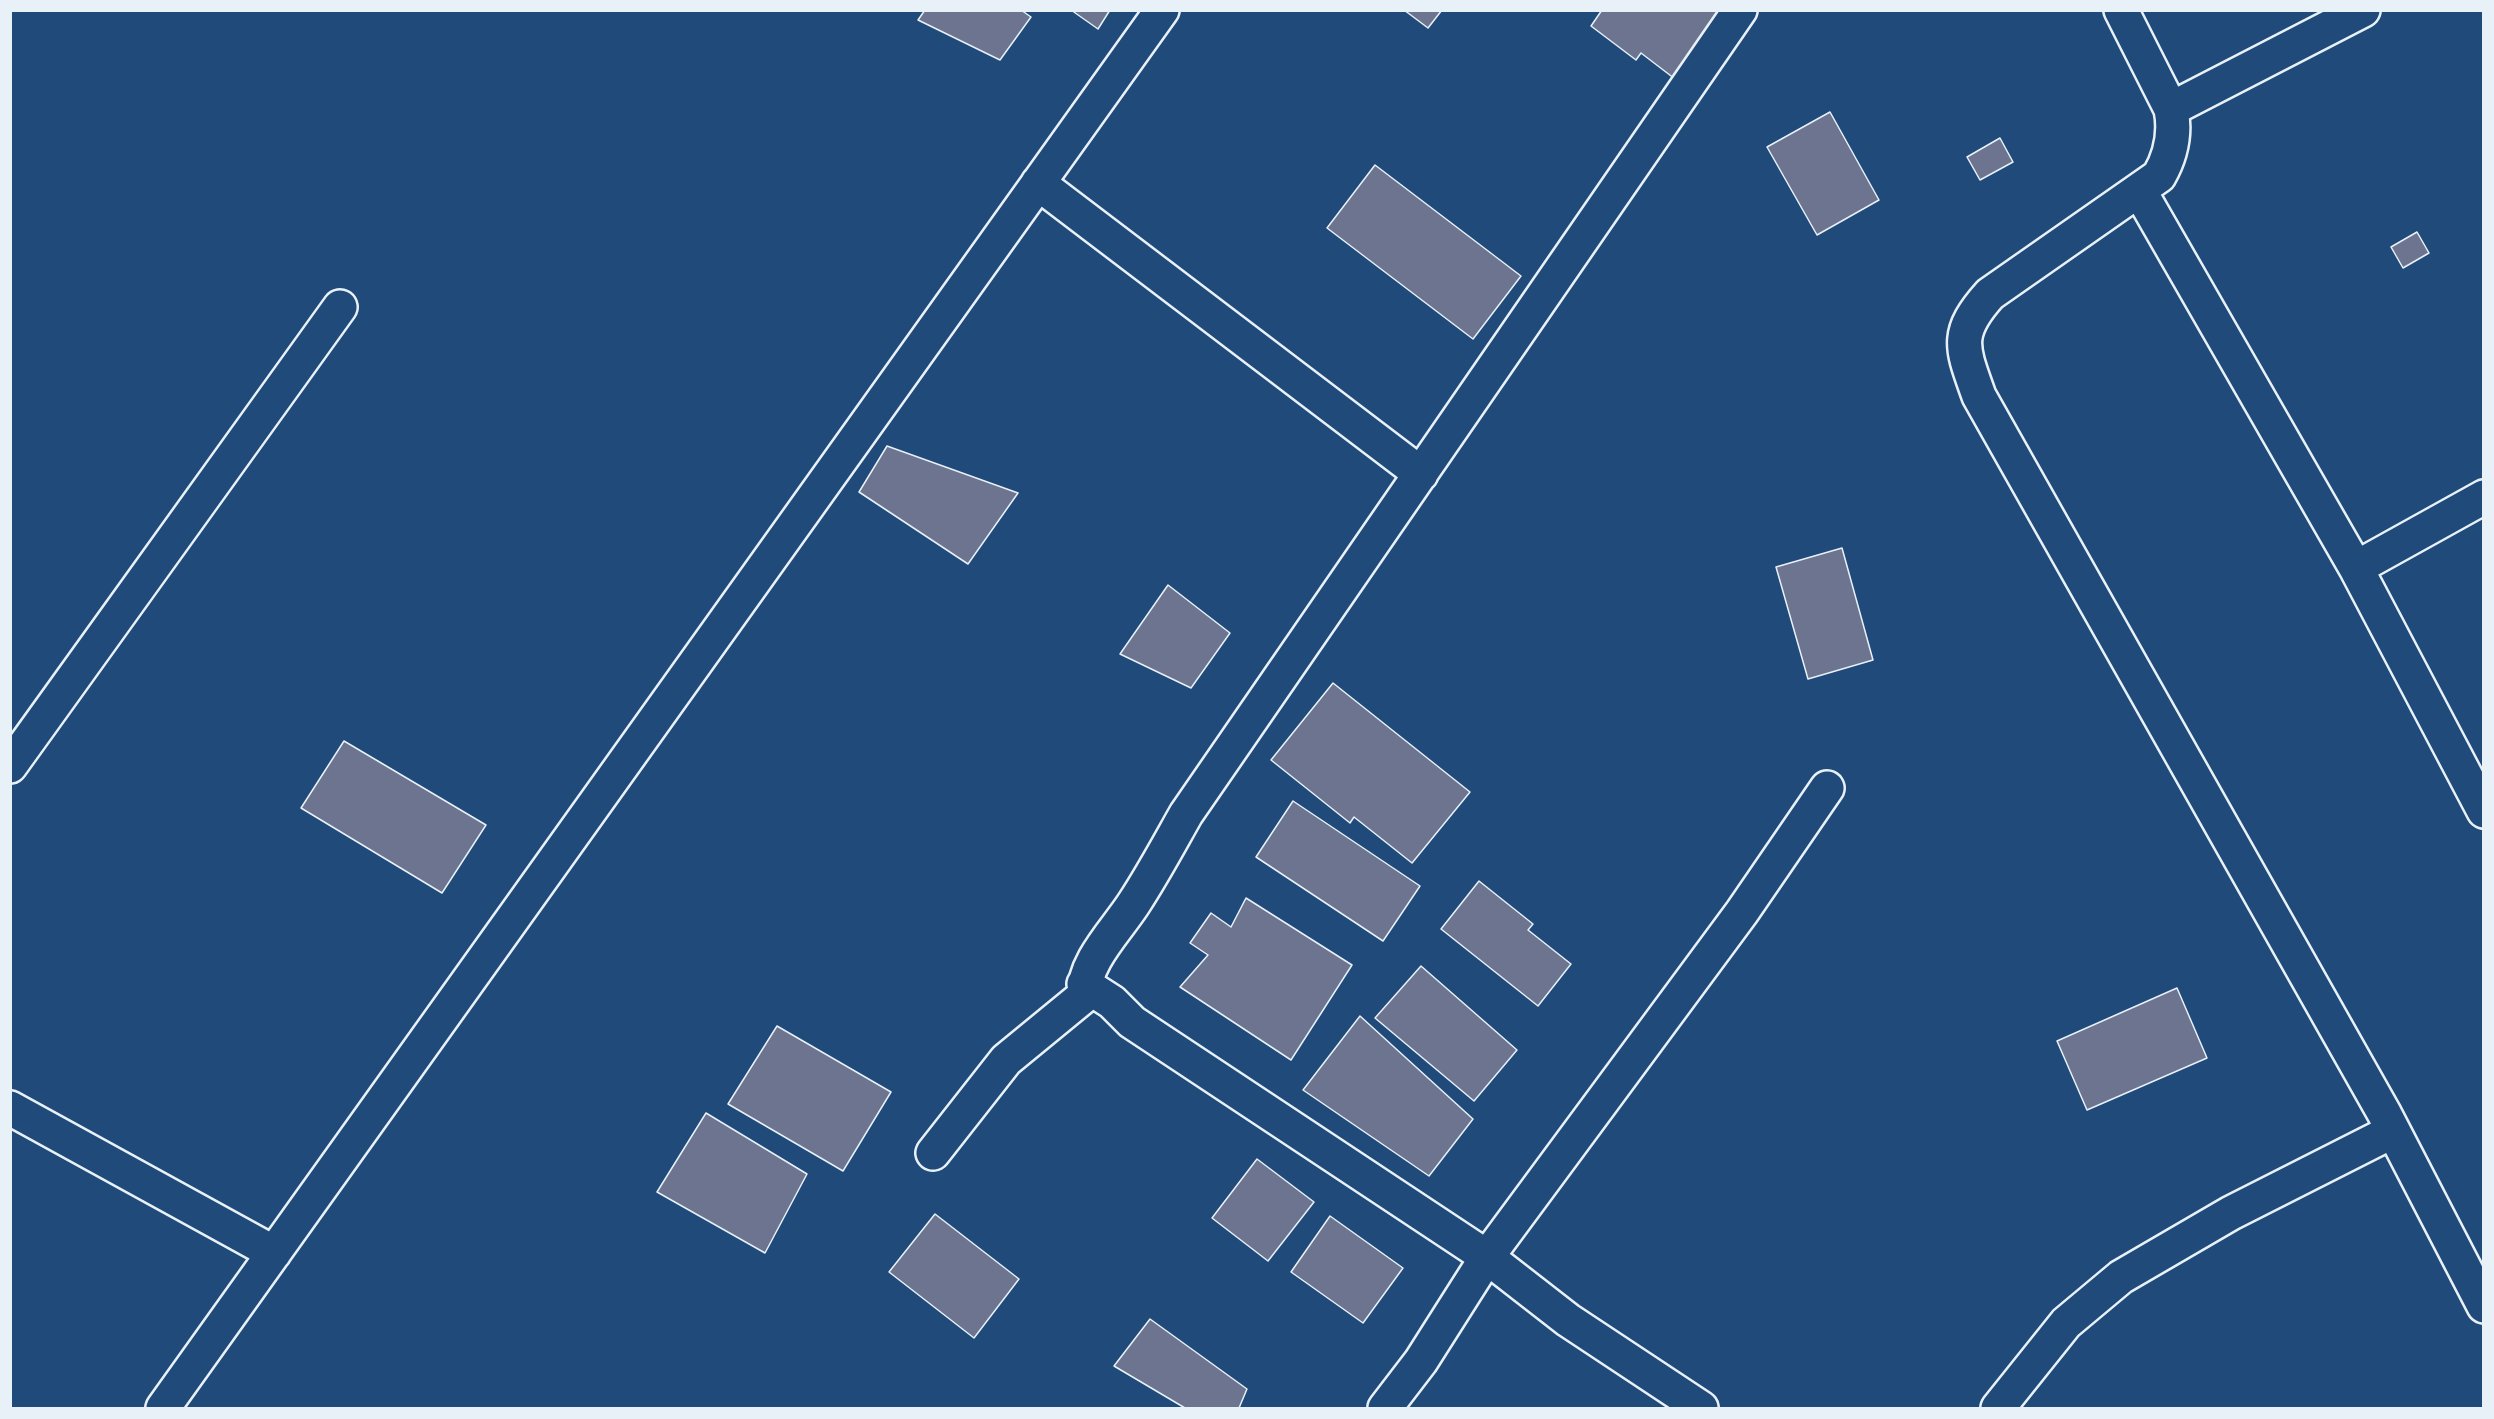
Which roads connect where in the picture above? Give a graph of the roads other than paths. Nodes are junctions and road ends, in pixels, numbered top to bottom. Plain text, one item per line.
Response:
1 (1162, 10) edge
2 (1740, 10) edge
3 (2121, 10) edge
4 (2363, 10) edge
5 (2171, 109) junction
6 (1038, 183) junction
7 (2139, 190) junction
8 (340, 308) dead end
9 (1421, 474) junction
10 (2484, 497) edge
11 (2356, 568) junction
12 (10, 766) edge
13 (1827, 788) dead end
14 (2484, 811) edge
15 (1084, 984) junction
16 (10, 1108) edge
17 (2393, 1131) junction
18 (933, 1153) dead end
19 (274, 1253) junction
20 (1487, 1257) junction
21 (2484, 1306) edge
22 (163, 1408) edge
23 (1385, 1408) edge
24 (1701, 1408) edge
25 (1998, 1408) edge

1 - 6 street
2 - 9 street
3 - 5 street
4 - 5 street
5 - 7 street
6 - 9 street
6 - 19 street
7 - 11 street
7 - 17 street
8 - 12 street
9 - 15 street
10 - 11 street
11 - 14 street
13 - 20 street
15 - 18 street
15 - 20 street
16 - 19 street
17 - 21 street
17 - 25 street
19 - 22 street
20 - 23 street
20 - 24 street

